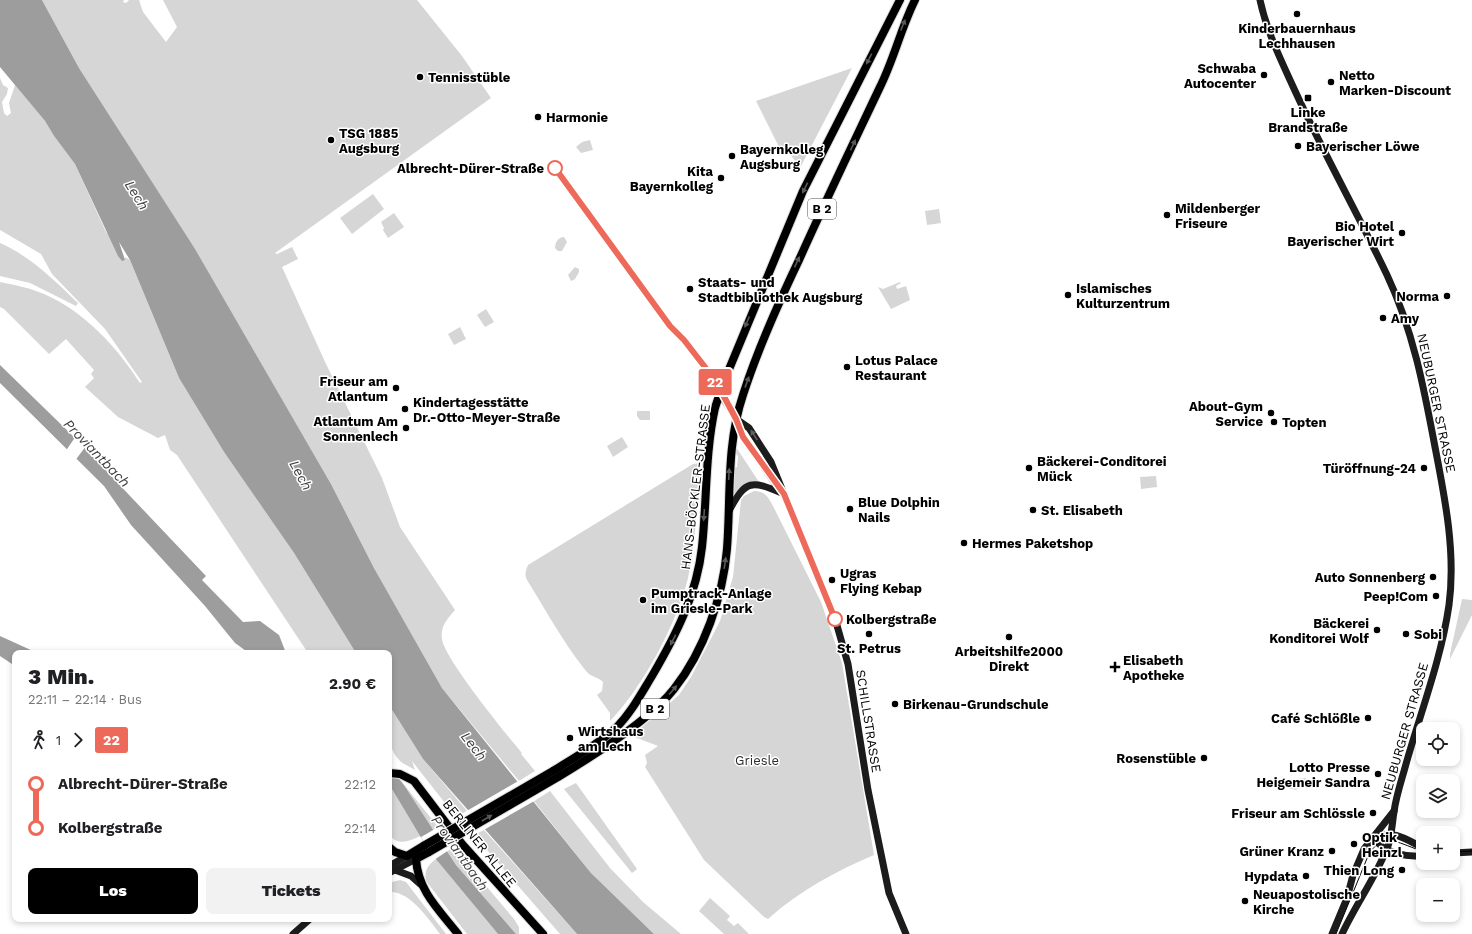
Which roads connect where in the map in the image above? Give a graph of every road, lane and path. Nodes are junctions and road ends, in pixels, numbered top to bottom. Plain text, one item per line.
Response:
1 (900, 0) edge
2 (915, 0) edge
3 (1260, 0) edge
4 (720, 393) junction
5 (736, 419) junction
6 (784, 494) junction
7 (728, 513) junction
8 (575, 762) junction
9 (392, 773) edge
10 (1394, 811) junction
11 (1392, 834) junction
12 (1374, 838) junction
13 (1416, 844) edge
14 (427, 849) junction
15 (392, 850) edge
16 (1386, 851) junction
17 (1472, 852) edge
18 (1460, 853) edge
19 (1416, 855) edge
20 (407, 856) junction
21 (416, 859) junction
22 (392, 869) edge
23 (392, 870) edge
24 (392, 870) edge
25 (420, 884) junction
26 (307, 922) edge
27 (293, 934) edge
28 (458, 934) edge
29 (542, 934) edge
30 (906, 934) edge
31 (1332, 934) edge
32 (1342, 934) edge

1 -> 4 main road, HANS-BÖCKLER-STRASSE / B 2
5 -> 2 main road, B 2
3 - 10 street, NEUBURGER STRASSE
4 - 5 street, SCHILLSTRASSE
4 -> 8 main road, HANS-BÖCKLER-STRASSE / B 2
5 - 6 street, SCHILLSTRASSE
6 -> 5 street, SCHILLSTRASSE
7 -> 5 main road, B 2
6 - 7 street
6 - 30 street, SCHILLSTRASSE
8 -> 7 main road, B 2
8 - 14 main road, B 2, bridge
9 - 29 main road, BERLINER ALLEE
10 - 11 street, NEUBURGER STRASSE
10 - 12 street, NEUBURGER STRASSE
11 - 12 street
11 - 13 street
11 - 16 street, NEUBURGER STRASSE
12 - 16 street
12 - 31 street, NEUBURGER STRASSE
14 - 20 main road, B 2
14 - 21 main road, B 2
15 - 20 main road
16 - 19 street
16 - 32 street, NEUBURGER STRASSE
17 - 18 street
20 - 22 street
21 - 23 street
21 - 25 main road
24 - 25 street
25 - 28 main road
26 - 27 street

